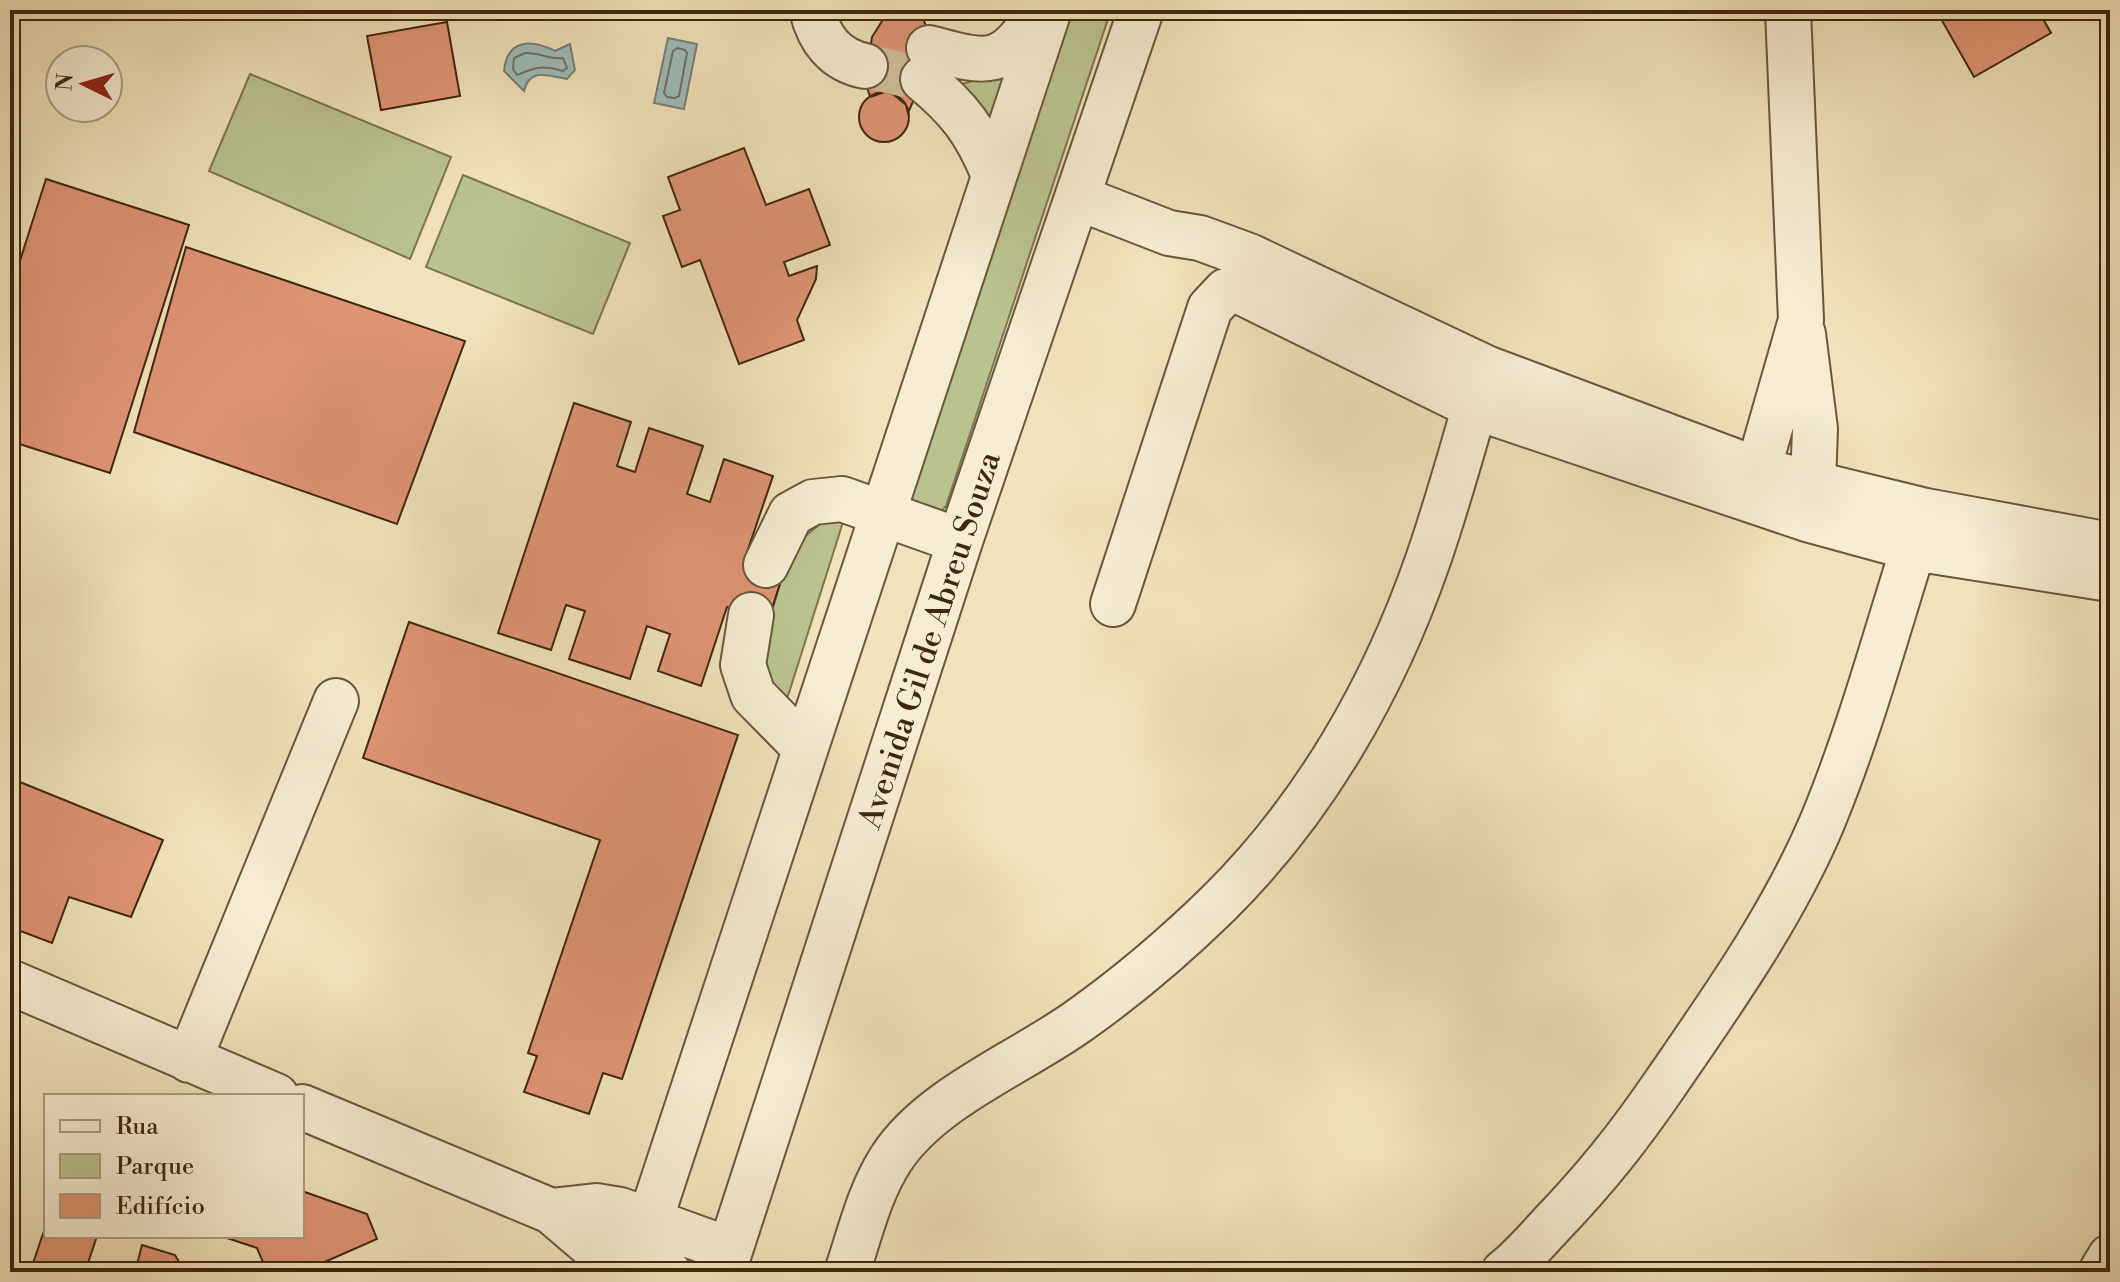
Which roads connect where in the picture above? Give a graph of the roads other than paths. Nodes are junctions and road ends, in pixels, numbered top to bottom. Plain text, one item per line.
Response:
1 (812, 10) edge
2 (819, 10) edge
3 (1040, 10) edge
4 (1049, 10) edge
5 (1141, 10) edge
6 (1788, 10) edge
7 (993, 173) junction
8 (1079, 198) junction
9 (1801, 320) junction
10 (1481, 388) junction
11 (1758, 470) junction
12 (1813, 483) junction
13 (882, 514) junction
14 (1919, 530) junction
15 (960, 541) junction
16 (2110, 545) edge
17 (766, 565) dead end
18 (2110, 579) edge
19 (1113, 604) dead end
20 (751, 615) dead end
21 (336, 701) dead end
22 (805, 748) junction
23 (10, 982) edge
24 (189, 1060) junction
25 (271, 1094) edge
26 (304, 1108) edge
27 (551, 1211) junction
28 (651, 1222) junction
29 (2110, 1257) edge
30 (727, 1261) edge
31 (646, 1269) edge
32 (847, 1272) edge
33 (1504, 1272) edge
34 (2101, 1272) edge

1 - 2 street
3 - 7 street
4 - 7 street
5 - 8 street, Avenida Gil de Abreu Souza
6 - 9 street
7 - 13 street
8 - 10 street
8 - 15 street, Avenida Gil de Abreu Souza
9 - 11 street
9 - 12 street
10 - 11 street
10 - 14 street
10 - 19 street
10 - 32 street
11 - 12 street
12 - 14 street
13 - 15 street
13 - 17 street
13 - 22 street
14 - 16 street
14 - 18 street
14 - 33 street
15 - 30 street, Avenida Gil de Abreu Souza
20 - 22 street
21 - 24 street
22 - 28 street
23 - 24 street
24 - 25 street
26 - 27 street
27 - 28 street
27 - 31 street
28 - 30 street
28 - 31 street
29 - 34 street

